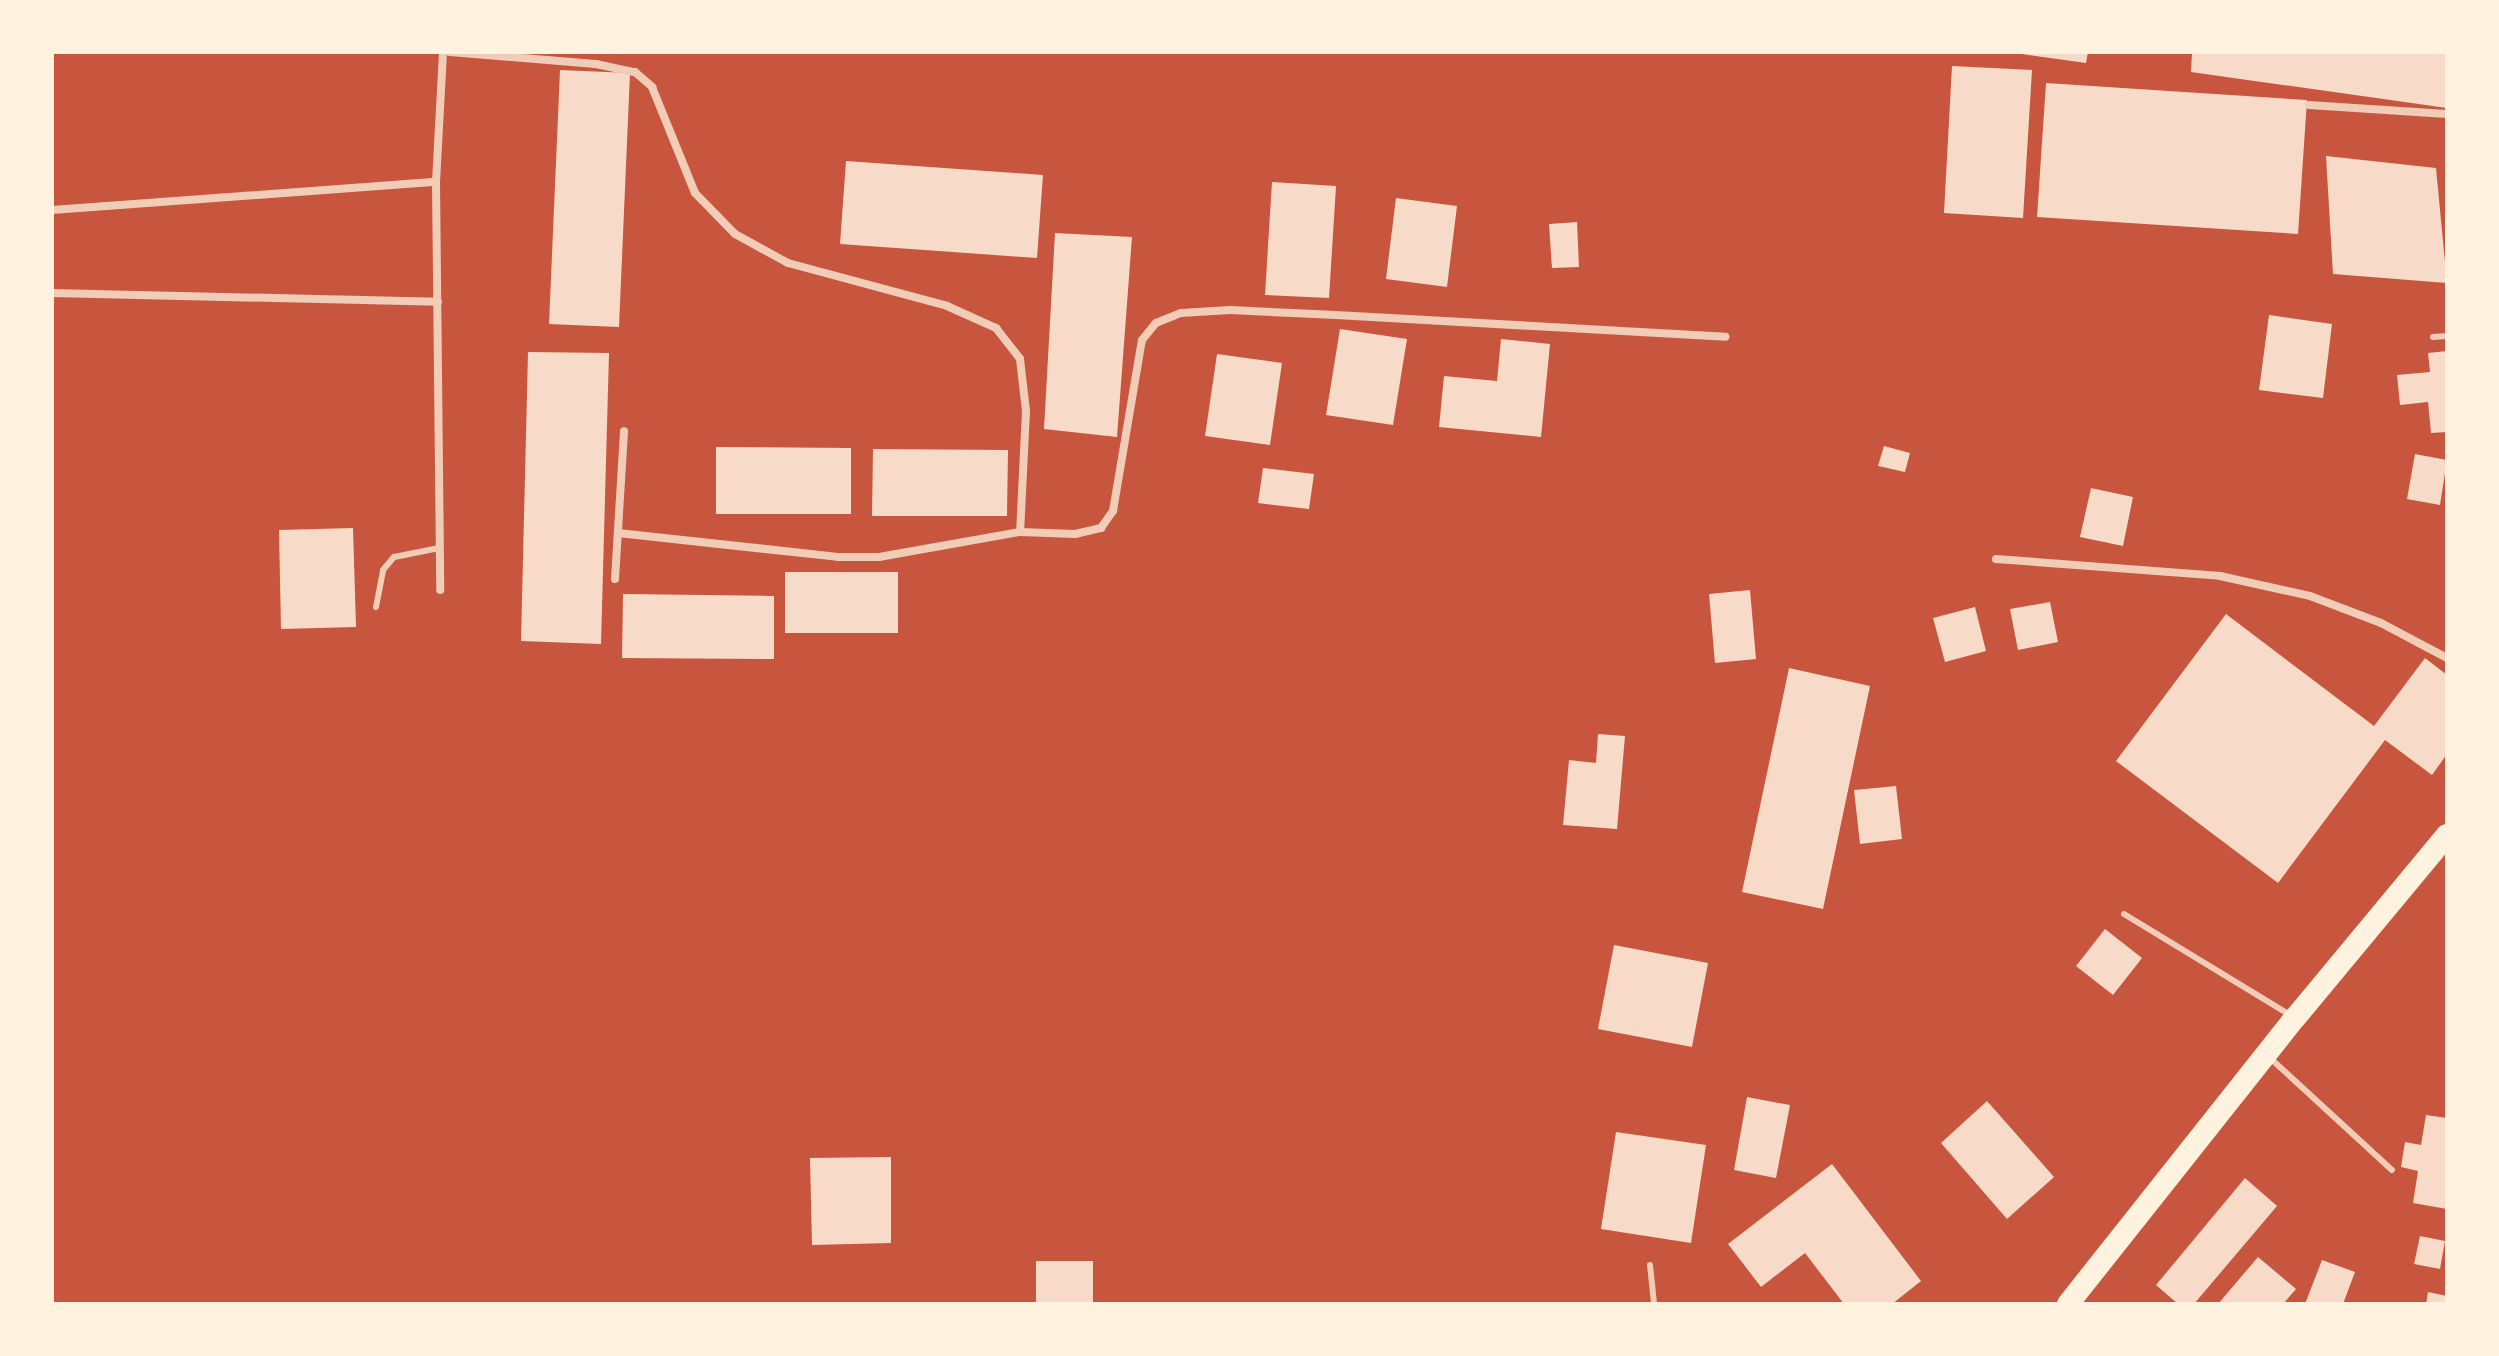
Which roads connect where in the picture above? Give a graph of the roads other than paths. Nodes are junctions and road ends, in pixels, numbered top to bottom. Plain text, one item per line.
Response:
1 (443, 52) edge
2 (450, 52) edge
3 (2309, 105) dead end
4 (2447, 114) edge
5 (436, 182) junction
6 (52, 210) edge
7 (52, 293) edge
8 (438, 302) junction
9 (2447, 336) edge
10 (1725, 337) dead end
11 (2433, 337) dead end
12 (624, 431) dead end
13 (1020, 532) junction
14 (618, 533) junction
15 (439, 548) junction
16 (1996, 559) dead end
17 (615, 579) dead end
18 (440, 590) dead end
19 (376, 607) dead end
20 (2447, 658) edge
21 (2447, 835) edge
22 (2124, 914) dead end
23 (2295, 1018) junction
24 (2266, 1054) junction
25 (2392, 1170) dead end
26 (1650, 1265) dead end
27 (1654, 1304) edge
28 (2068, 1304) edge

1 - 5 street
2 - 13 street
3 - 4 street
5 - 6 street
5 - 8 street
7 - 8 street
8 - 15 street
9 - 11 lane
10 - 13 street
12 - 14 street
13 - 14 street
14 - 17 street
15 - 18 street
15 - 19 lane
16 - 20 street
21 - 23 highway
22 - 23 lane
23 - 24 highway
24 - 25 lane
24 - 28 highway
26 - 27 lane

